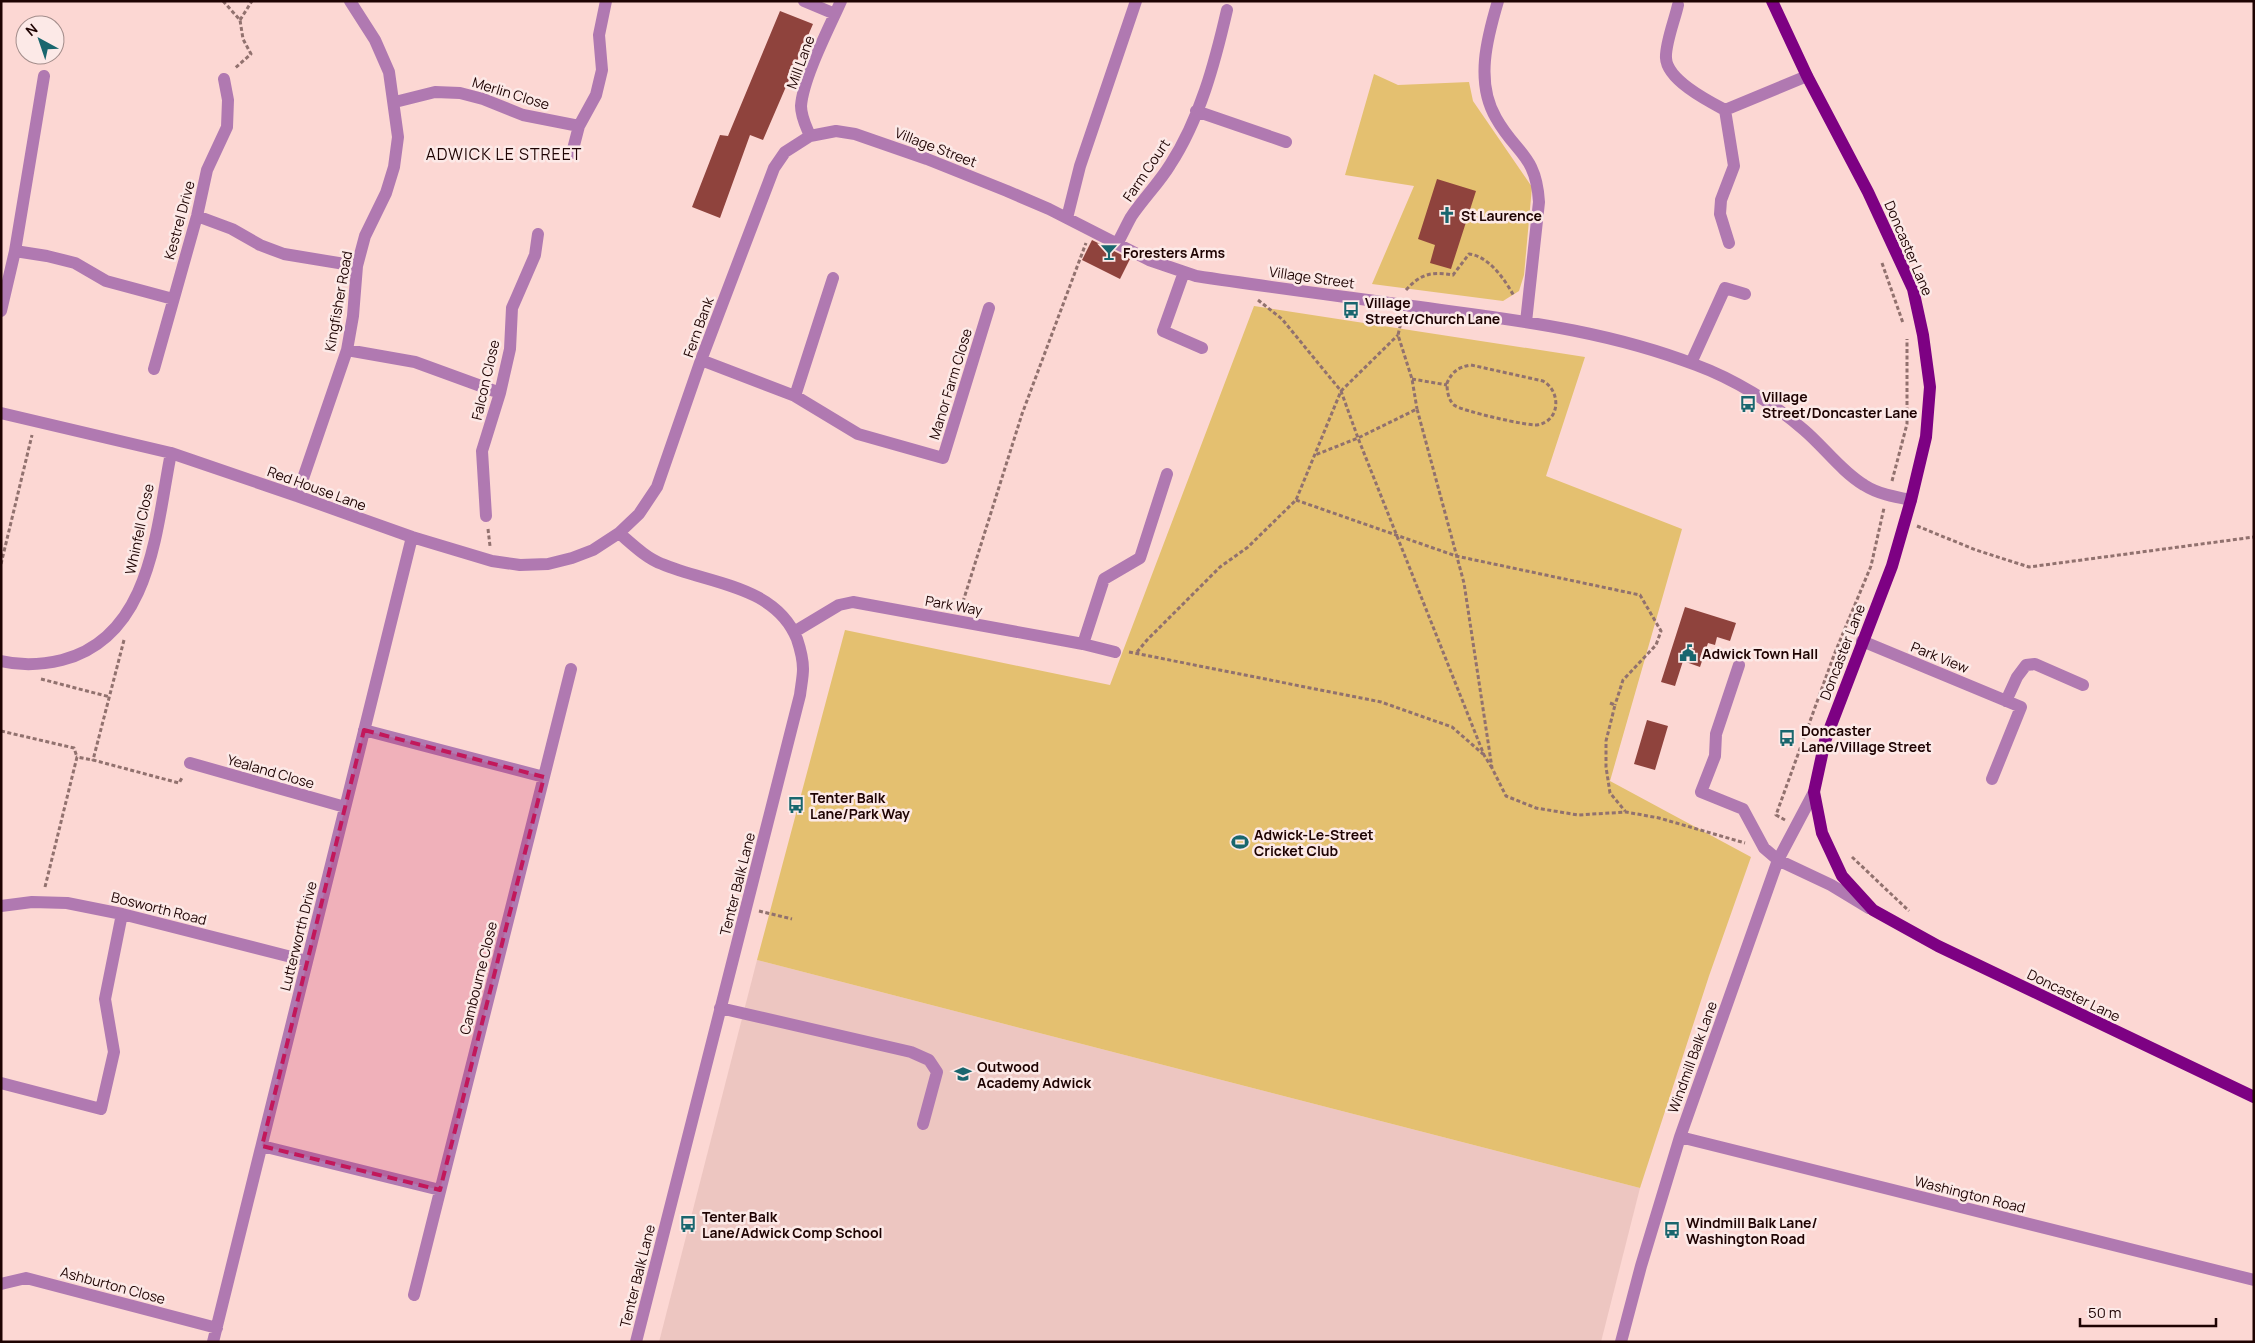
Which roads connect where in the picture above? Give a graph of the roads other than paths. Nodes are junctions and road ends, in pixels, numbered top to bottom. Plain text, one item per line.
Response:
1 (350, 1) edge
2 (606, 1) edge
3 (804, 1) edge
4 (841, 1) edge
5 (1136, 1) edge
6 (1498, 1) edge
7 (1772, 1) edge
8 (1678, 2) edge
9 (1227, 10) dead end
10 (836, 14) junction
11 (44, 76) dead end
12 (1807, 76) junction
13 (224, 79) road end
14 (395, 102) junction
15 (1725, 110) junction
16 (1196, 111) junction
17 (579, 126) junction
18 (810, 136) junction
19 (1286, 142) dead end
20 (572, 153) dead end
21 (197, 216) junction
22 (1067, 218) junction
23 (538, 234) dead end
24 (1730, 242) dead end
25 (1117, 244) junction
26 (15, 251) junction
27 (357, 266) junction
28 (1184, 272) junction
29 (833, 278) dead end
30 (1745, 294) dead end
31 (173, 299) junction
32 (3, 307) edge
33 (990, 308) dead end
34 (1526, 322) junction
35 (1202, 348) dead end
36 (347, 350) junction
37 (701, 360) junction
38 (1691, 363) junction
39 (154, 369) dead end
40 (500, 393) junction
41 (795, 396) junction
42 (1, 413) edge
43 (171, 453) junction
44 (1167, 474) dead end
45 (297, 496) junction
46 (1911, 500) junction
47 (486, 516) road end
48 (619, 533) junction
49 (412, 537) junction
50 (794, 632) junction
51 (1862, 641) junction
52 (1083, 644) junction
53 (1115, 652) road end
54 (1, 661) edge
55 (1739, 665) dead end
56 (571, 669) dead end
57 (2083, 685) dead end
58 (2006, 701) junction
59 (364, 730) junction
60 (190, 763) road end
61 (544, 778) junction
62 (1992, 779) dead end
63 (1814, 792) junction
64 (345, 807) junction
65 (1778, 860) junction
66 (1, 906) edge
67 (1873, 910) junction
68 (122, 914) junction
69 (307, 961) junction
70 (720, 1008) junction
71 (1, 1082) edge
72 (2254, 1097) edge
73 (923, 1124) dead end
74 (1680, 1137) junction
75 (262, 1146) junction
76 (440, 1190) junction
77 (2254, 1280) edge
78 (1, 1284) edge
79 (414, 1295) dead end
80 (217, 1328) junction
81 (213, 1342) edge
82 (636, 1342) edge
83 (1621, 1342) edge

1 - 14 street, Kingfisher Road
2 - 17 street
3 - 10 street
4 - 10 street, Mill Lane
5 - 22 street
6 - 34 street
7 - 12 main road, Doncaster Lane
8 - 15 street
9 - 16 street, Farm Court
10 - 18 street, Mill Lane
11 - 26 street
12 - 15 street
12 - 46 main road, Doncaster Lane
13 - 21 street, Kestrel Drive
14 - 17 street, Merlin Close
14 - 27 street, Kingfisher Road
15 - 24 street
16 - 19 street
16 - 25 street, Farm Court
17 - 20 street
18 - 22 street, Village Street
18 - 37 street, Fern Bank
21 - 27 street
21 - 31 street, Kestrel Drive
22 - 25 street, Village Street
23 - 40 street, Falcon Close
25 - 28 street, Village Street
26 - 31 street
26 - 32 street
27 - 36 street, Kingfisher Road
28 - 34 street, Village Street
28 - 35 street
29 - 41 street
30 - 38 street
31 - 39 street, Kestrel Drive
33 - 41 street, Manor Farm Close
34 - 38 street, Village Street
36 - 40 street
36 - 45 street, Kingfisher Road
37 - 41 street, Manor Farm Close
37 - 48 street, Fern Bank
38 - 46 street, Village Street
40 - 47 street, Falcon Close
42 - 43 street, Red House Lane
43 - 45 street, Red House Lane
43 - 54 street, Whinfell Close
44 - 52 street
45 - 49 street, Red House Lane
46 - 51 main road, Doncaster Lane
48 - 49 street, Red House Lane
48 - 50 street, Tenter Balk Lane
49 - 59 street, Lutterworth Drive
50 - 52 street, Park Way
50 - 70 street, Tenter Balk Lane
51 - 58 street, Park View
51 - 63 main road, Doncaster Lane
52 - 53 street, Park Way
55 - 65 street
56 - 61 street, Cambourne Close
57 - 58 street
58 - 62 street, Park View
59 - 61 street
59 - 64 street, Lutterworth Drive
60 - 64 street, Yealand Close
61 - 76 street, Cambourne Close
63 - 65 street, Windmill Balk Lane
63 - 67 main road, Doncaster Lane
64 - 69 street, Lutterworth Drive
65 - 67 street
65 - 74 street, Windmill Balk Lane
66 - 68 street, Bosworth Road
67 - 72 main road, Doncaster Lane
68 - 69 street, Bosworth Road
68 - 71 street
69 - 75 street, Lutterworth Drive
70 - 73 street
70 - 82 street, Tenter Balk Lane
74 - 77 street, Washington Road
74 - 83 street, Windmill Balk Lane
75 - 76 street
75 - 80 street, Lutterworth Drive
76 - 79 street, Cambourne Close
78 - 80 street, Ashburton Close
80 - 81 street, Lutterworth Drive

